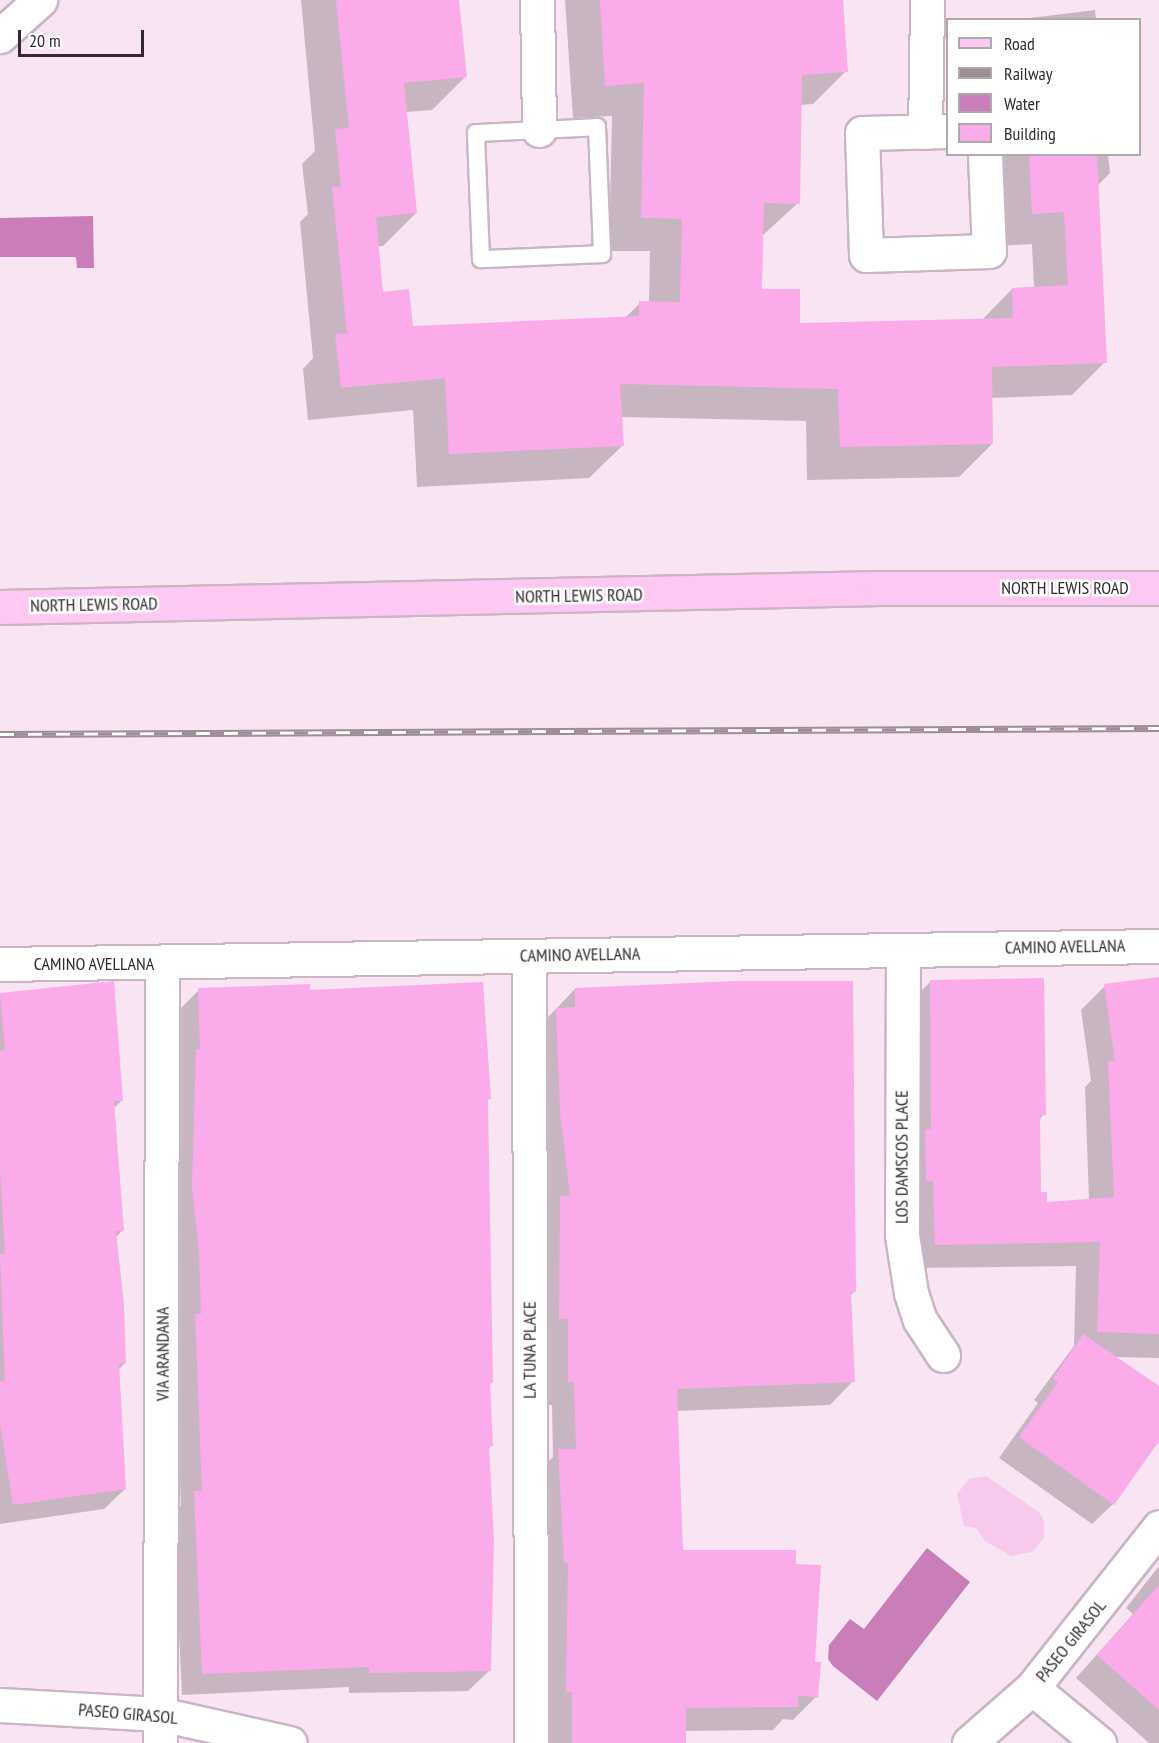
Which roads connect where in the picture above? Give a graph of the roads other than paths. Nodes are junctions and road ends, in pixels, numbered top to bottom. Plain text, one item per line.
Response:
1 (40, 0) edge
2 (537, 0) edge
3 (927, 0) edge
4 (0, 36) edge
5 (539, 130) junction
6 (936, 132) edge
7 (985, 156) edge
8 (1159, 588) edge
9 (0, 607) edge
10 (1159, 946) edge
11 (903, 950) junction
12 (529, 956) junction
13 (0, 964) edge
14 (162, 964) junction
15 (943, 1355) dead end
16 (1159, 1527) edge
17 (1032, 1688) junction
18 (0, 1705) edge
19 (160, 1728) edge
20 (290, 1743) edge
21 (531, 1743) edge
22 (969, 1743) edge
23 (1099, 1743) edge

1 - 4 street
2 - 5 street
3 - 6 street
5 - 5 lane
6 - 7 street
8 - 9 main road, NORTH LEWIS ROAD
10 - 11 street, CAMINO AVELLANA
11 - 12 street, CAMINO AVELLANA
11 - 15 street, LOS DAMSCOS PLACE
12 - 14 street, CAMINO AVELLANA
12 - 21 street, LA TUNA PLACE
13 - 14 street, CAMINO AVELLANA
14 - 19 street, VIA ARANDANA
16 - 17 street, PASEO GIRASOL
17 - 22 street, PASEO GIRASOL
17 - 23 street
18 - 19 street, PASEO GIRASOL
19 - 20 street, PASEO GIRASOL

